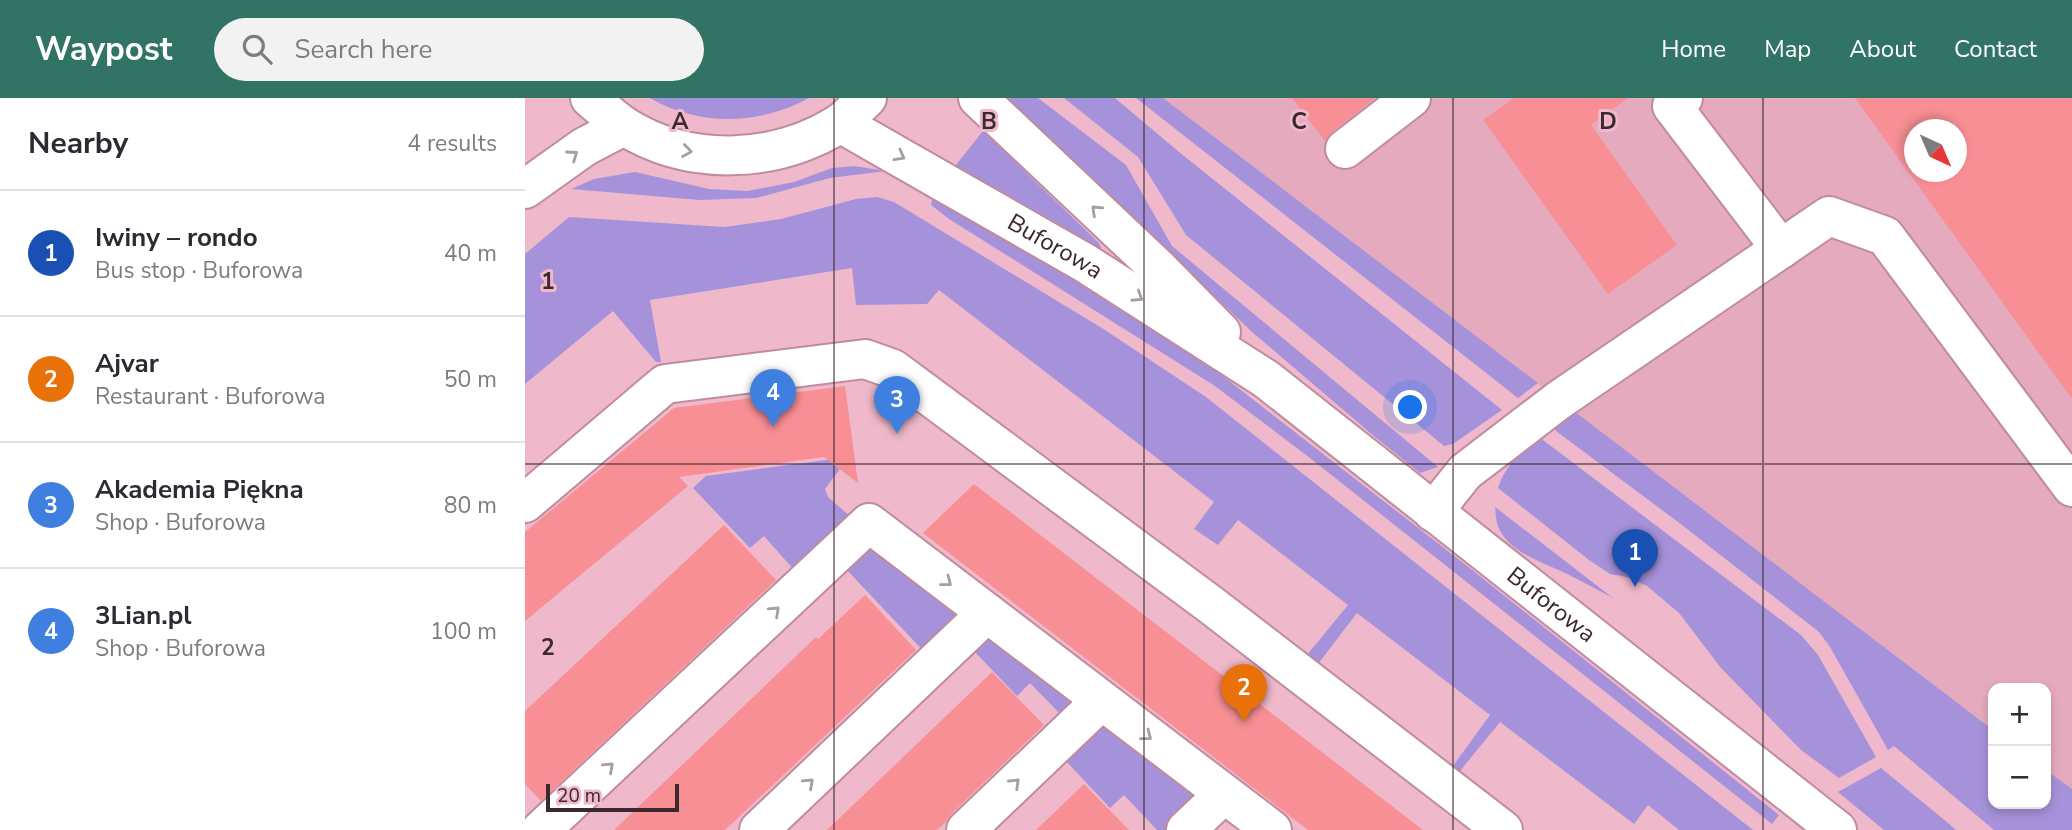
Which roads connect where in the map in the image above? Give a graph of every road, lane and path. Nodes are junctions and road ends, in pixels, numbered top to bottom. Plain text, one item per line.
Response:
1 (590, 98) edge
2 (978, 98) edge
3 (1411, 98) edge
4 (1683, 98) edge
5 (853, 110) edge
6 (624, 126) junction
7 (1345, 149) dead end
8 (525, 189) edge
9 (1781, 249) junction
10 (1266, 379) junction
11 (2072, 487) edge
12 (525, 503) edge
13 (1433, 512) junction
14 (987, 613) junction
15 (1101, 701) junction
16 (1223, 795) junction
17 (541, 830) edge
18 (759, 830) edge
19 (966, 830) edge
20 (1186, 830) edge
21 (1272, 830) edge
22 (1503, 830) edge
23 (1837, 830) edge

1 - 6 main road
10 -> 2 main road, Buforowa
3 - 7 main road
4 - 9 main road
6 -> 5 main road
5 -> 10 main road, Buforowa
8 -> 6 main road
9 - 11 main road
9 - 13 main road
10 - 13 main road, Buforowa
12 - 22 main road
13 - 23 main road, Buforowa
14 - 15 main road
17 -> 14 main road
18 -> 14 main road
15 -> 16 main road
19 -> 15 main road
16 - 20 main road
16 - 21 main road

